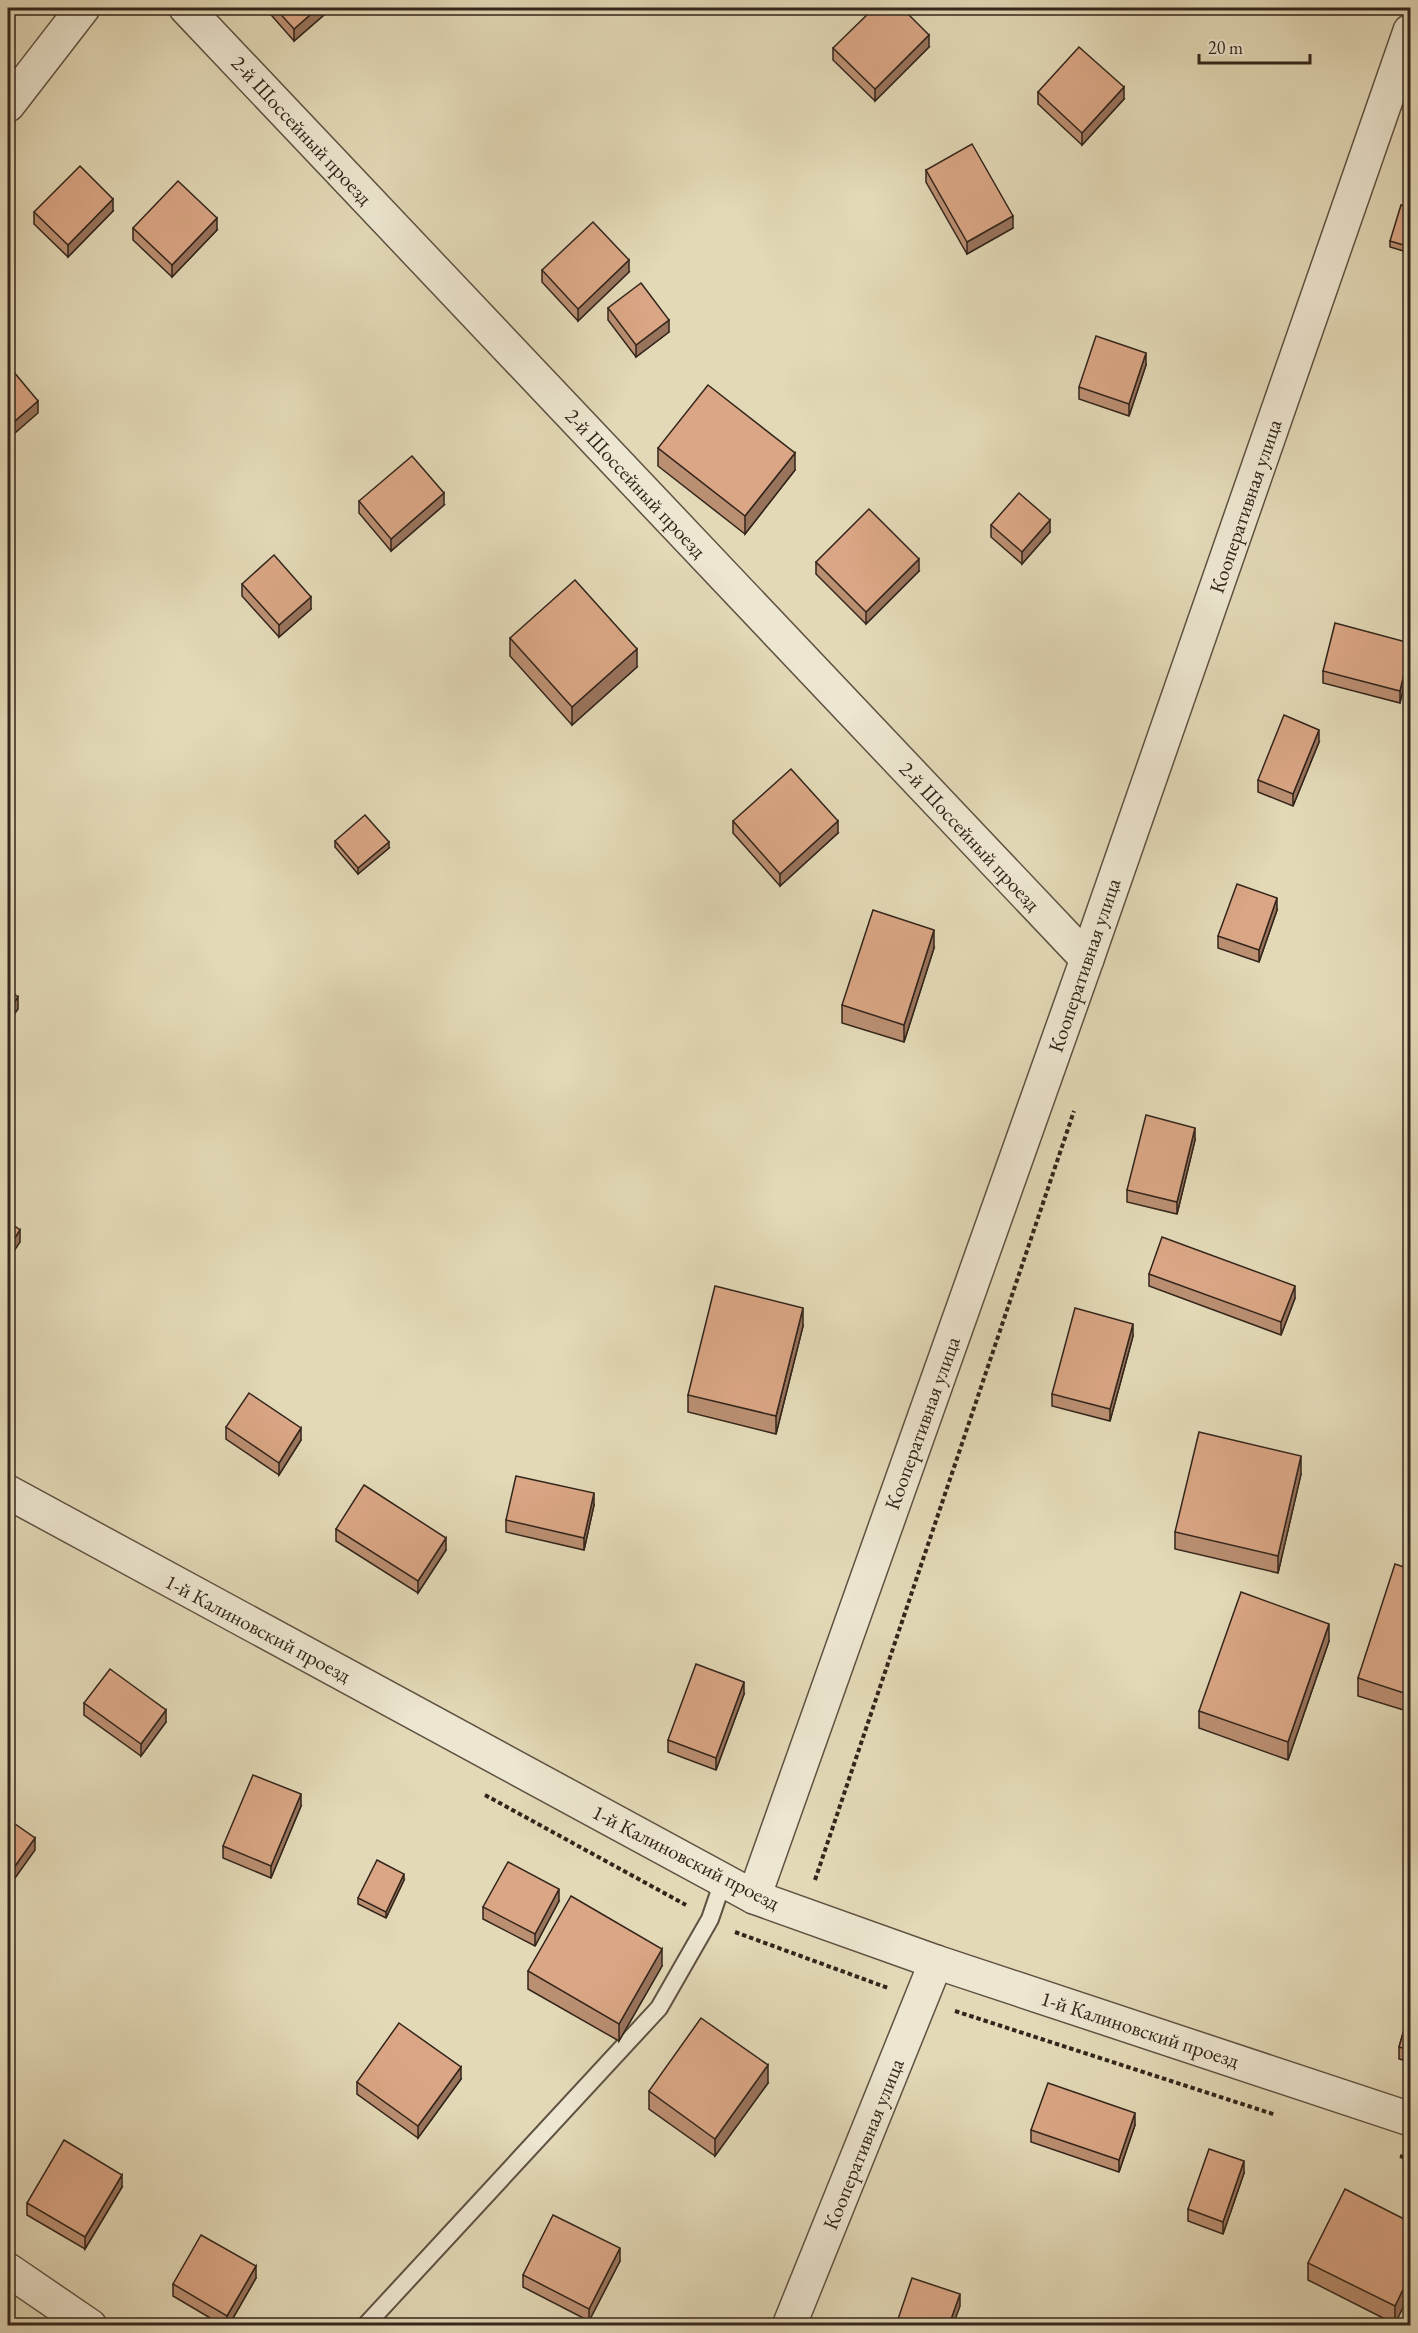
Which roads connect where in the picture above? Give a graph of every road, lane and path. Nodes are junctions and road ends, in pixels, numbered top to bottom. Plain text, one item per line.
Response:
1 (83, 8) edge
2 (186, 8) edge
3 (1410, 31) edge
4 (8, 105) edge
5 (1087, 959) junction
6 (8, 1492) edge
7 (723, 1881) junction
8 (754, 1897) junction
9 (936, 1962) junction
10 (1410, 2119) edge
11 (8, 2270) edge
12 (90, 2325) edge
13 (364, 2325) edge
14 (789, 2325) edge

1 - 4 street
2 - 5 street, 2-й Шоссейный проезд
3 - 5 street, Кооперативная улица
5 - 8 street, Кооперативная улица
6 - 7 street, 1-й Калиновский проезд
7 - 8 street, 1-й Калиновский проезд
7 - 13 lane
8 - 9 street, 1-й Калиновский проезд
9 - 10 street, 1-й Калиновский проезд
9 - 14 street, Кооперативная улица
11 - 12 street

